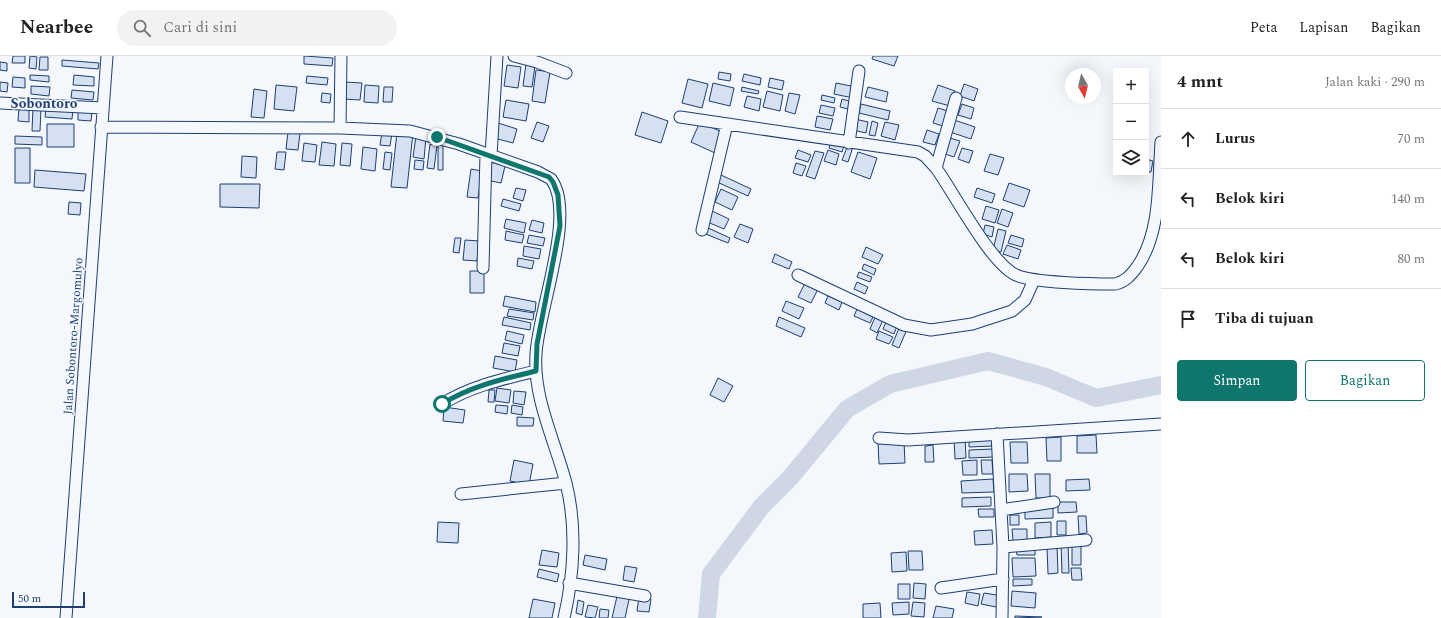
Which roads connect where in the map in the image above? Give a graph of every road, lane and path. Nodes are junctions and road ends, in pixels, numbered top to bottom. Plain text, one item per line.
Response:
1 (107, 56) edge
2 (341, 56) edge
3 (497, 56) edge
4 (514, 56) edge
5 (859, 71) dead end
6 (566, 73) dead end
7 (956, 98) dead end
8 (0, 103) edge
9 (103, 108) junction
10 (680, 117) dead end
11 (727, 124) junction
12 (101, 127) junction
13 (340, 128) junction
14 (1161, 142) edge
15 (849, 143) junction
16 (489, 155) junction
17 (936, 168) junction
18 (702, 230) dead end
19 (483, 268) dead end
20 (798, 275) dead end
21 (1034, 280) junction
22 (536, 371) junction
23 (442, 404) dead end
24 (1161, 424) edge
25 (997, 434) junction
26 (879, 438) dead end
27 (566, 483) junction
28 (461, 494) dead end
29 (1054, 502) dead end
30 (1001, 510) junction
31 (1086, 540) dead end
32 (1003, 547) junction
33 (1003, 579) junction
34 (569, 583) junction
35 (941, 588) dead end
36 (645, 596) dead end
37 (66, 618) edge
38 (564, 618) edge
39 (1002, 618) edge

1 - 9 street, Jalan Sobontoro-Margomulyo
2 - 13 street
3 - 16 street
4 - 6 street
5 - 15 street
7 - 17 street
8 - 9 street
9 - 12 street, Jalan Sobontoro-Margomulyo
10 - 11 street
11 - 15 street
11 - 18 street
12 - 13 street
12 - 37 street, Jalan Sobontoro-Margomulyo
13 - 16 street
14 - 21 street
15 - 17 street
16 - 19 street
16 - 22 street
17 - 21 street
20 - 21 street
22 - 23 street
22 - 27 street
24 - 25 street
25 - 26 street
25 - 30 street
27 - 28 street
27 - 34 street
29 - 30 street
30 - 32 street
31 - 32 street
32 - 33 street
33 - 35 street
33 - 39 street
34 - 36 street
34 - 38 street

